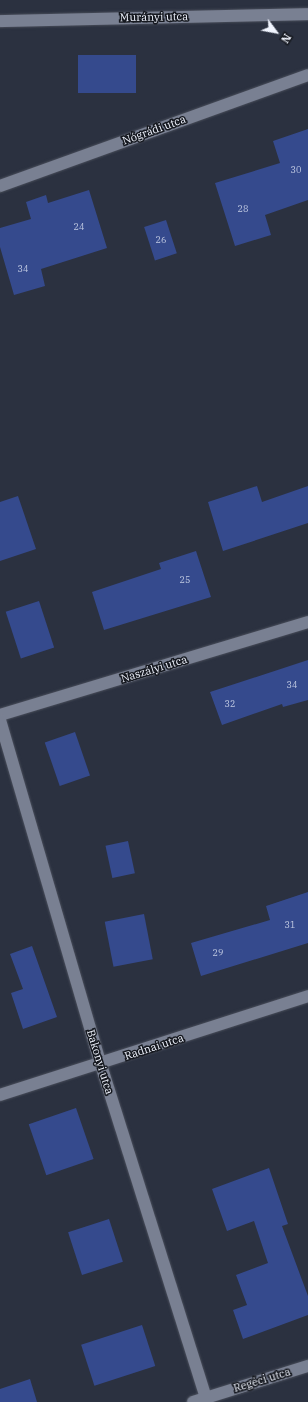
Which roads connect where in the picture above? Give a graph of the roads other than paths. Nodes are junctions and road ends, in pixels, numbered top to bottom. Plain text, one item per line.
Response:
1 (308, 14) edge
2 (0, 21) edge
3 (308, 75) edge
4 (0, 186) edge
5 (308, 622) edge
6 (0, 715) edge
7 (0, 720) edge
8 (308, 996) edge
9 (100, 1065) junction
10 (0, 1095) edge
11 (308, 1366) edge
12 (206, 1400) edge
13 (193, 1402) edge

1 - 2 street, Murányi utca
3 - 4 street, Nógrádi utca
5 - 6 street, Naszályi utca
7 - 9 street, Bakonyi utca
8 - 9 street, Radnai utca
9 - 10 street, Radnai utca
9 - 12 street, Bakonyi utca
11 - 12 street, Regéci utca
12 - 13 street, Regéci utca

